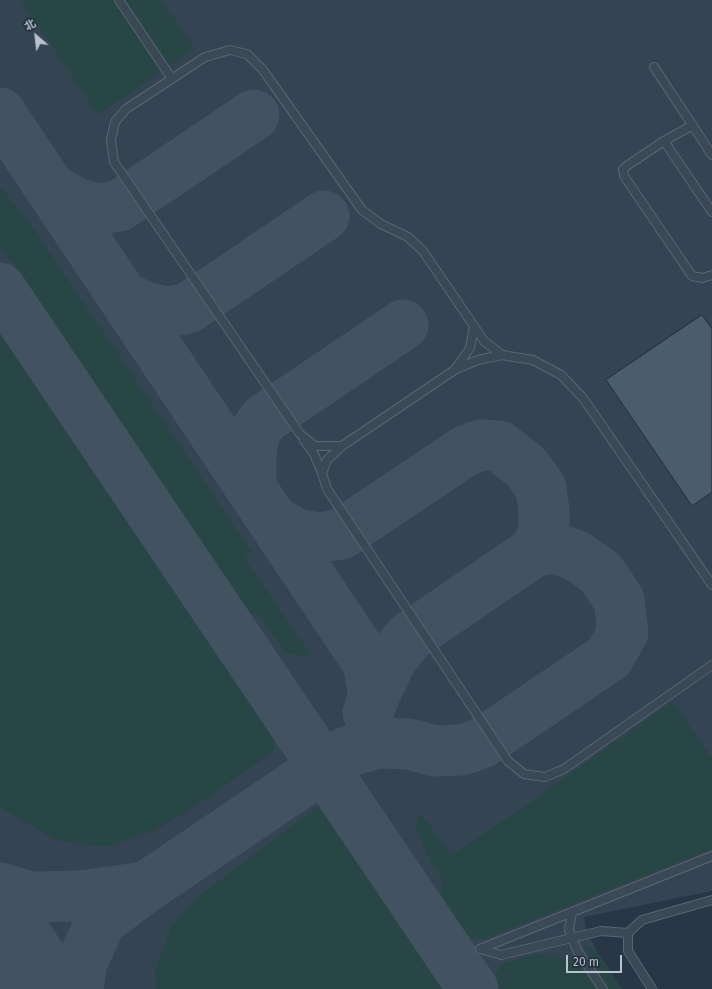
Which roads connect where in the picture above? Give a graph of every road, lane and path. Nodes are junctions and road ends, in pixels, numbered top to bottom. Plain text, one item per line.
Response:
1 (119, 0) edge
2 (654, 67) dead end
3 (172, 79) junction
4 (693, 125) junction
5 (664, 141) junction
6 (712, 155) edge
7 (712, 212) edge
8 (712, 275) edge
9 (474, 326) junction
10 (502, 355) junction
11 (456, 369) junction
12 (300, 434) junction
13 (342, 446) junction
14 (322, 473) junction
15 (712, 585) edge
16 (712, 665) edge
17 (712, 856) edge
18 (712, 900) edge
19 (572, 912) junction
20 (628, 933) junction
21 (572, 938) junction
22 (603, 989) edge
23 (652, 989) edge

1 - 3 lane
2 - 4 lane
3 - 9 lane
3 - 12 lane
4 - 5 lane
4 - 6 lane
5 - 7 lane
5 - 8 lane
9 - 10 lane
9 - 11 lane
10 - 11 lane
10 - 15 lane
11 - 13 lane
12 - 13 lane
12 - 14 lane
13 - 14 lane
14 - 16 lane
17 - 19 lane
18 - 20 lane
19 - 21 lane
19 - 21 lane
20 - 21 lane
20 - 23 lane
21 - 22 lane

